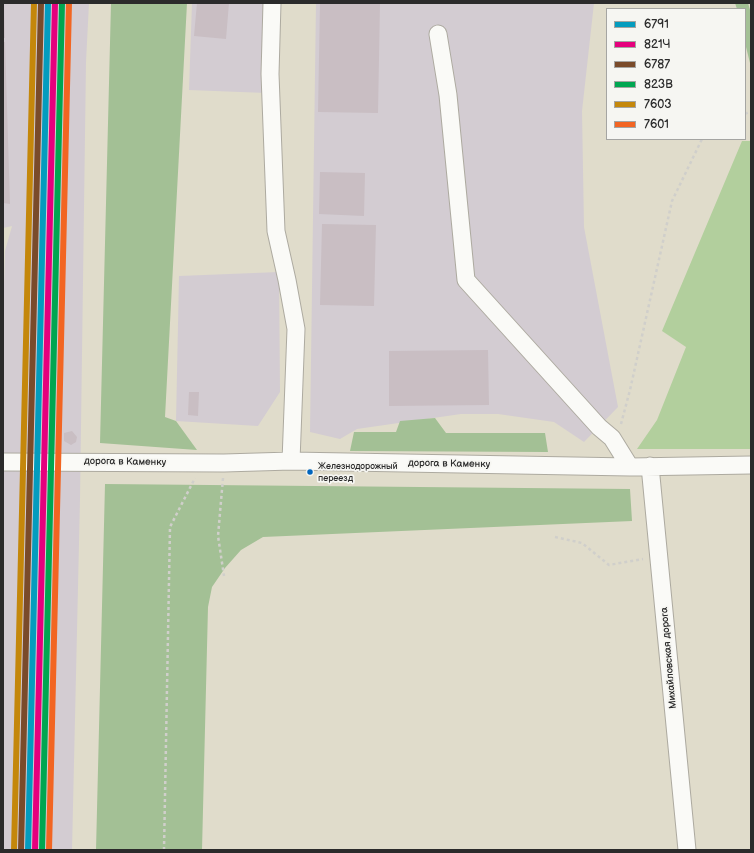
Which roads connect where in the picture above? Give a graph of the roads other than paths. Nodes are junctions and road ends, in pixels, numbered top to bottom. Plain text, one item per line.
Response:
1 (272, 3) edge
2 (438, 34) dead end
3 (291, 461) junction
4 (3, 462) edge
5 (751, 464) edge
6 (650, 466) junction
7 (630, 467) junction
8 (687, 850) edge

1 - 3 street
2 - 7 street
3 - 4 street, дорога в Каменку
3 - 7 street, дорога в Каменку
5 - 6 street, дорога в Каменку
6 - 7 street, дорога в Каменку
6 - 8 street, Михайловская дорога

